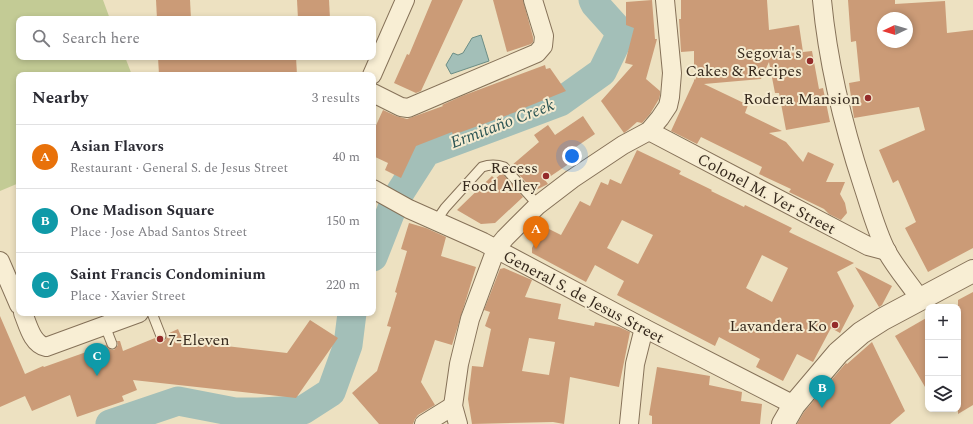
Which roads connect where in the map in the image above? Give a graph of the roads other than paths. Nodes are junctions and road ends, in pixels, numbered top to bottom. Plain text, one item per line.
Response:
1 (405, 0) edge
2 (533, 0) edge
3 (665, 0) edge
4 (822, 0) edge
5 (373, 72) edge
6 (376, 94) edge
7 (649, 131) junction
8 (380, 193) edge
9 (538, 205) junction
10 (436, 221) junction
11 (496, 250) junction
12 (887, 251) junction
13 (0, 261) edge
14 (973, 271) edge
15 (16, 298) edge
16 (920, 299) junction
17 (23, 316) edge
18 (131, 316) edge
19 (153, 316) edge
20 (105, 326) junction
21 (644, 328) junction
22 (161, 336) dead end
23 (112, 344) dead end
24 (794, 405) junction
25 (453, 406) junction
26 (424, 424) edge
27 (458, 424) edge
28 (629, 424) edge
29 (783, 424) edge

1 - 5 street
2 - 6 street
3 - 7 street
4 - 12 street
7 - 9 street
7 - 12 street, Colonel M. Ver Street
8 - 10 street, General S. de Jesus Street
9 - 10 lane
9 - 11 street
10 - 11 street, General S. de Jesus Street
11 - 21 street, General S. de Jesus Street
11 - 25 street
12 - 16 street
13 - 15 street
14 - 16 street
16 - 24 street
17 - 20 street
18 - 20 street
19 - 22 lane
20 - 23 lane
21 - 24 street, General S. de Jesus Street
21 - 28 street
24 - 29 street
25 - 26 street
25 - 27 street

